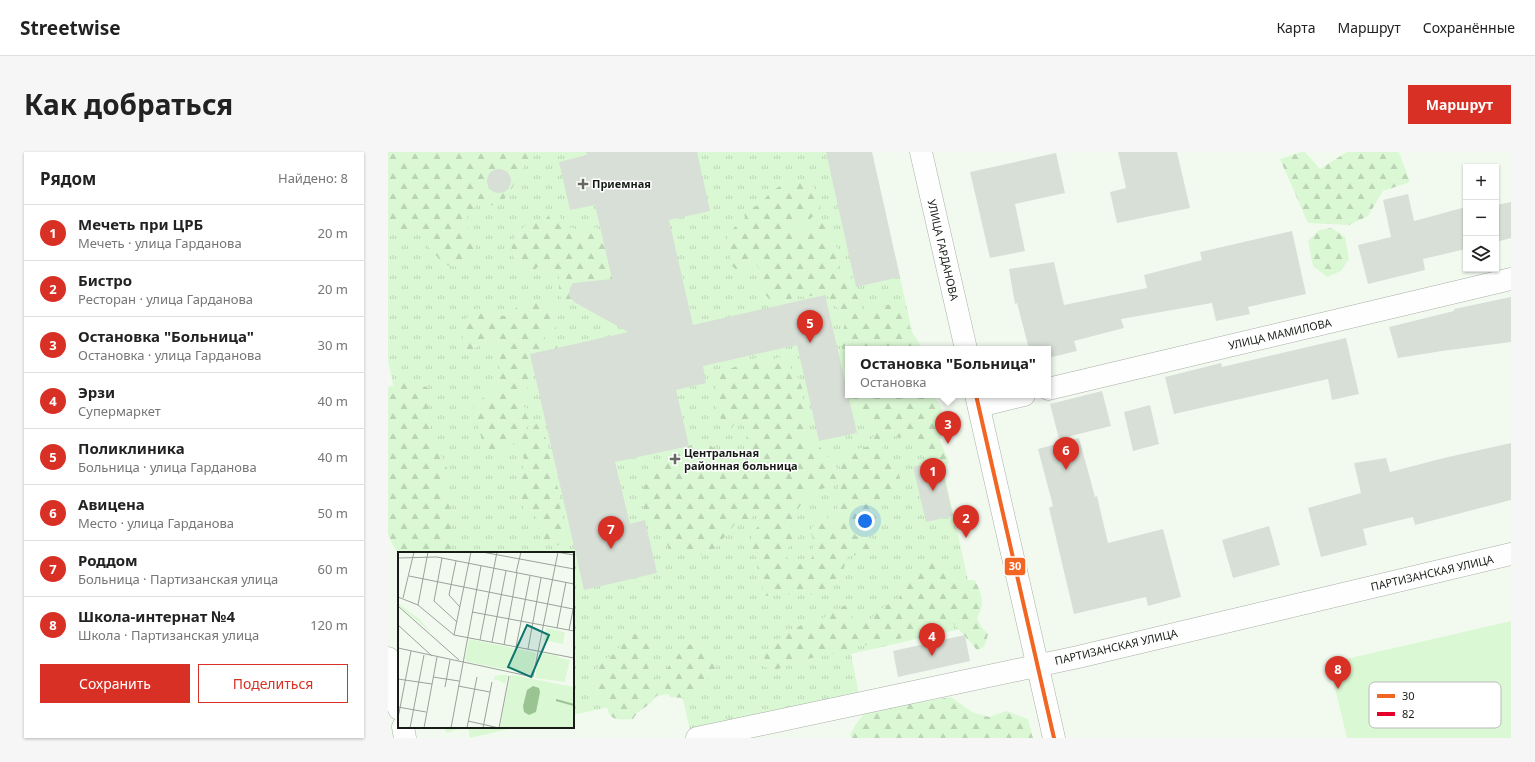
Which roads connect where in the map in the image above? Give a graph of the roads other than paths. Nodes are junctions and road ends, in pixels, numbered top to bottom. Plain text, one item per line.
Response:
1 (921, 152) edge
2 (1511, 279) edge
3 (965, 346) edge
4 (1051, 388) edge
5 (996, 398) edge
6 (978, 400) edge
7 (1511, 554) edge
8 (388, 658) edge
9 (1037, 665) junction
10 (398, 704) edge
11 (403, 728) edge
12 (405, 738) edge
13 (697, 738) edge
14 (1054, 738) edge

1 - 3 street, УЛИЦА ГАРДАНОВА
2 - 4 street, УЛИЦА МАМИЛОВА
5 - 6 street
6 - 9 street
7 - 9 street, ПАРТИЗАНСКАЯ УЛИЦА
8 - 10 street
9 - 13 street, ПАРТИЗАНСКАЯ УЛИЦА
9 - 14 street
11 - 12 street

